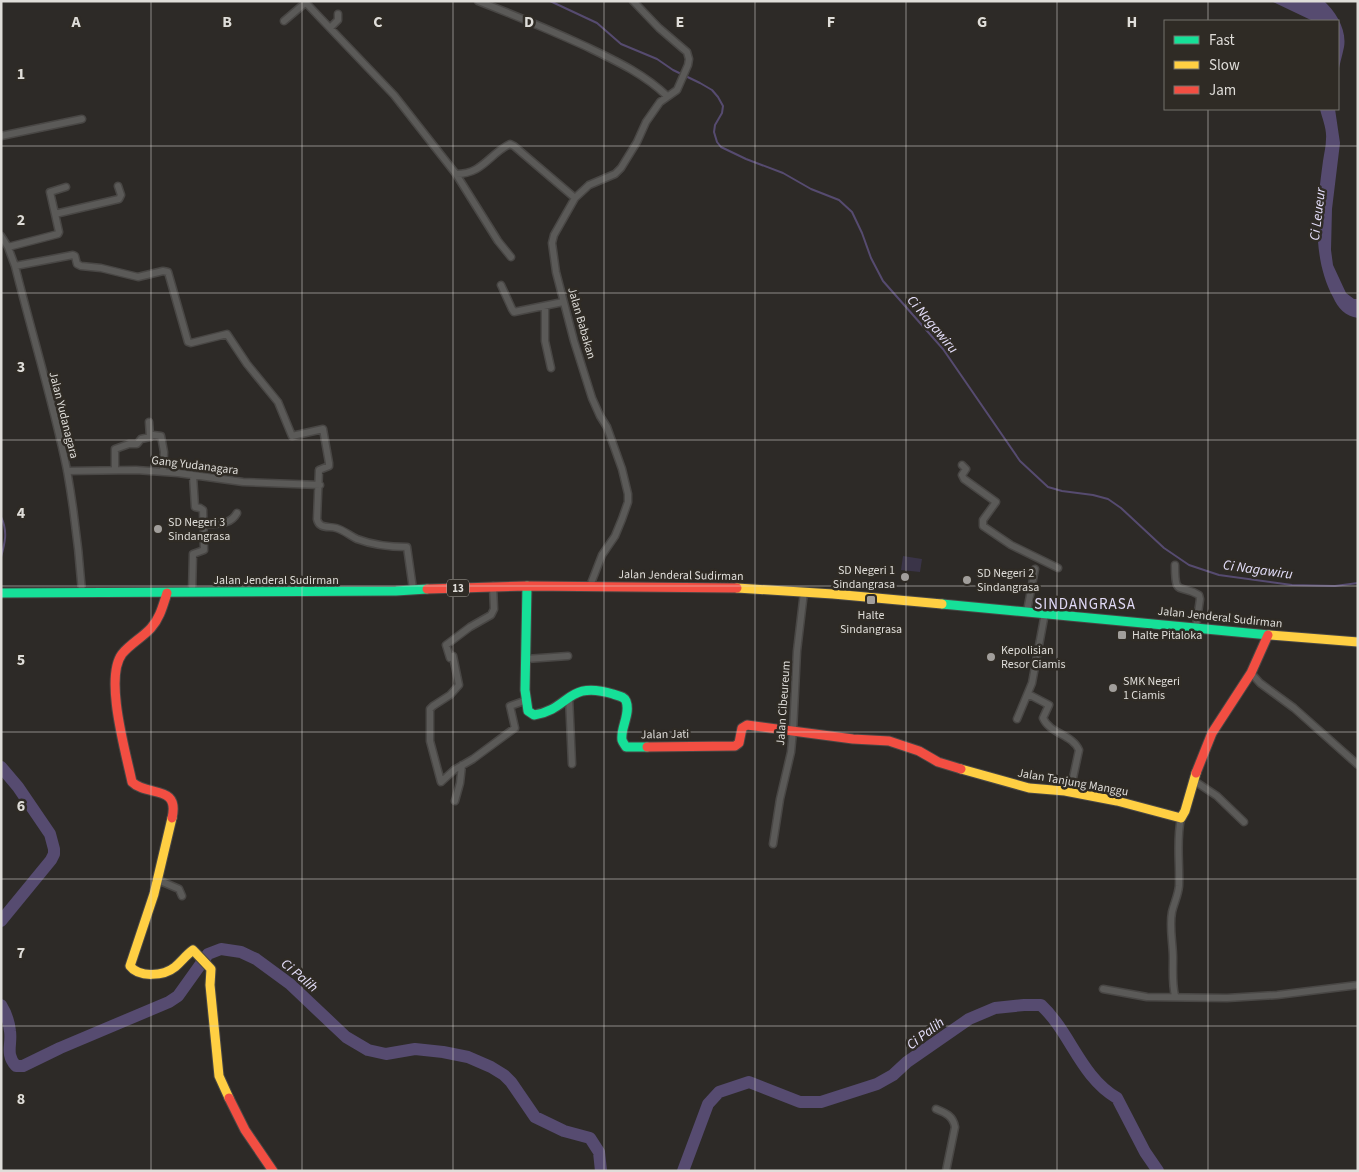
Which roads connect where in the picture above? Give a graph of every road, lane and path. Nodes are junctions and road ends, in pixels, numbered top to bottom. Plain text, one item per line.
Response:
1 (478, 1) edge
2 (633, 1) edge
3 (338, 14) dead end
4 (284, 20) dead end
5 (330, 28) junction
6 (667, 96) junction
7 (82, 119) dead end
8 (1, 136) edge
9 (456, 174) junction
10 (118, 186) dead end
11 (66, 187) dead end
12 (575, 198) junction
13 (55, 214) junction
14 (1, 236) edge
15 (8, 247) junction
16 (510, 257) dead end
17 (15, 266) junction
18 (501, 286) dead end
19 (563, 302) junction
20 (545, 306) junction
21 (551, 368) dead end
22 (149, 422) dead end
23 (150, 438) junction
24 (962, 464) dead end
25 (115, 470) junction
26 (67, 471) junction
27 (163, 472) junction
28 (193, 476) junction
29 (320, 485) junction
30 (237, 513) dead end
31 (203, 525) junction
32 (1174, 565) dead end
33 (1058, 568) dead end
34 (1035, 569) dead end
35 (493, 586) junction
36 (527, 586) junction
37 (590, 586) junction
38 (413, 589) junction
39 (82, 592) junction
40 (192, 592) junction
41 (804, 592) junction
42 (5, 593) edge
43 (167, 593) junction
44 (1028, 611) junction
45 (1045, 613) junction
46 (1196, 627) junction
47 (1268, 635) junction
48 (1358, 642) edge
49 (568, 656) dead end
50 (526, 659) junction
51 (1251, 673) junction
52 (1028, 694) junction
53 (569, 697) junction
54 (526, 700) junction
55 (1017, 719) dead end
56 (794, 731) junction
57 (572, 764) dead end
58 (1358, 764) edge
59 (462, 765) junction
60 (1193, 780) junction
61 (1070, 792) junction
62 (455, 801) dead end
63 (1181, 818) junction
64 (1244, 822) dead end
65 (773, 844) dead end
66 (158, 880) junction
67 (182, 896) dead end
68 (1358, 986) edge
69 (1103, 989) dead end
70 (1175, 996) junction
71 (936, 1109) dead end
72 (273, 1171) edge
73 (946, 1171) edge

1 - 6 street
2 - 6 street, Jalan Babakan
3 - 5 street
4 - 5 street
5 - 9 street
6 - 12 street, Jalan Babakan
7 - 8 street
9 - 12 street
9 - 16 street
10 - 13 street
11 - 13 street
12 - 19 street, Jalan Babakan
13 - 15 street
14 - 15 street, Jalan Yudanagara
15 - 17 street, Jalan Yudanagara
17 - 26 street, Jalan Yudanagara
17 - 29 street
18 - 20 street
19 - 20 street
19 - 37 street, Jalan Babakan
20 - 21 street
22 - 23 street
23 - 25 street
23 - 27 street
24 - 33 street
25 - 26 street, Gang Yudanagara
25 - 27 street, Gang Yudanagara
26 - 39 street, Jalan Yudanagara
27 - 28 street, Gang Yudanagara
28 - 29 street, Gang Yudanagara
28 - 31 street
29 - 38 street
30 - 31 street
31 - 40 street
32 - 46 street
34 - 44 street
35 - 36 main road, Jalan Jenderal Sudirman / 13
35 - 38 main road, Jalan Jenderal Sudirman / 13
35 - 59 street
36 - 37 main road, Jalan Jenderal Sudirman / 13
36 - 50 main road
37 - 41 main road, Jalan Jenderal Sudirman / 13
38 - 40 main road, Jalan Jenderal Sudirman / 13
39 - 42 main road, Jalan Jenderal Sudirman / 13
39 - 43 main road, Jalan Jenderal Sudirman / 13
40 - 43 main road, Jalan Jenderal Sudirman / 13
41 - 44 main road, Jalan Jenderal Sudirman / 13
41 - 56 street, Jalan Cibeureum
43 - 66 main road
44 - 45 main road, Jalan Jenderal Sudirman / 13
45 - 46 main road, Jalan Jenderal Sudirman / 13
45 - 52 street
46 - 47 main road, Jalan Jenderal Sudirman / 13
47 - 48 main road, Jalan Jenderal Sudirman / 13
47 - 51 main road
49 - 50 street
50 - 54 main road
51 - 58 street
51 - 60 main road
52 - 55 street
52 - 61 street
53 - 54 main road, Jalan Jati
53 - 56 main road, Jalan Jati
53 - 57 street
54 - 59 street
56 - 61 main road, Jalan Tanjung Manggu
56 - 65 street, Jalan Cibeureum
59 - 62 street
60 - 63 main road
60 - 64 street
61 - 63 main road, Jalan Tanjung Manggu
63 - 70 street
66 - 67 street
66 - 72 main road
68 - 70 street
69 - 70 street
71 - 73 street

